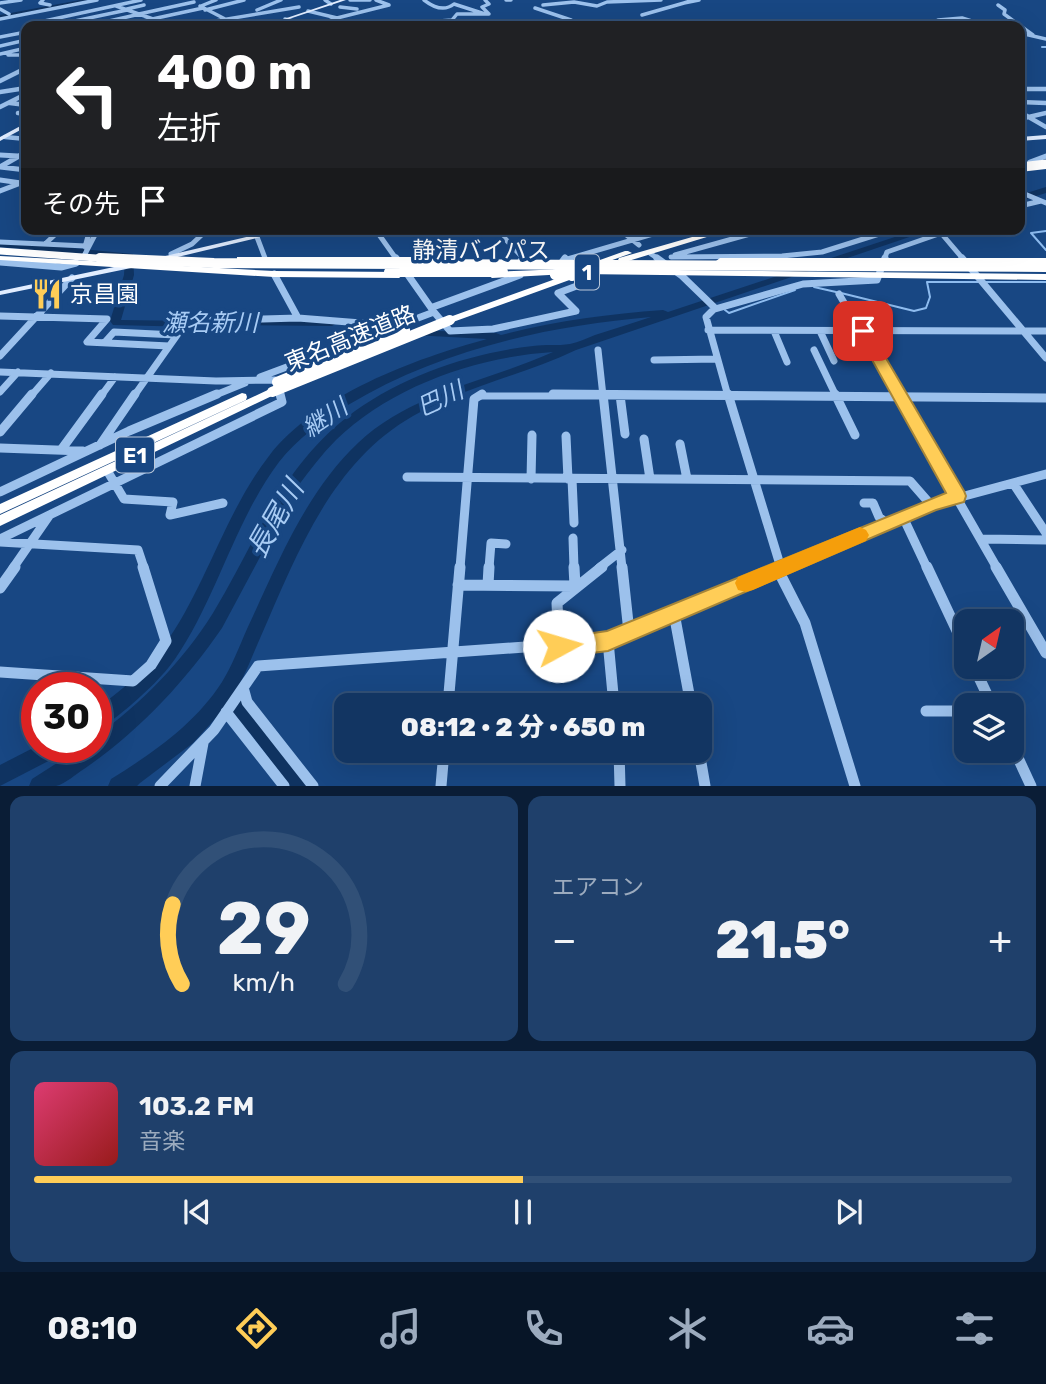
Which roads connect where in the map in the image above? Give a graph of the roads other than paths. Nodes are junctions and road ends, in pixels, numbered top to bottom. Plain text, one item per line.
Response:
1 (21, 0) edge
2 (76, 0) edge
3 (95, 0) edge
4 (195, 0) edge
5 (216, 0) edge
6 (244, 0) edge
7 (281, 0) edge
8 (287, 0) edge
9 (325, 0) edge
10 (344, 0) edge
11 (351, 0) edge
12 (370, 0) edge
13 (376, 0) edge
14 (393, 0) edge
15 (424, 0) edge
16 (485, 0) edge
17 (561, 0) edge
18 (661, 0) edge
19 (693, 0) edge
20 (699, 0) edge
21 (58, 1) edge
22 (0, 3) edge
23 (46, 3) edge
24 (103, 3) junction
25 (382, 3) junction
26 (684, 3) junction
27 (112, 4) junction
28 (145, 4) edge
29 (176, 4) edge
30 (330, 4) junction
31 (83, 5) junction
32 (543, 5) junction
33 (998, 5) dead end
34 (131, 6) dead end
35 (299, 7) junction
36 (364, 7) dead end
37 (203, 8) junction
38 (341, 8) junction
39 (0, 9) edge
40 (70, 9) junction
41 (105, 9) dead end
42 (125, 9) junction
43 (160, 9) junction
44 (60, 10) junction
45 (166, 10) junction
46 (309, 10) junction
47 (114, 12) junction
48 (251, 13) junction
49 (9, 14) junction
50 (140, 15) junction
51 (488, 15) junction
52 (642, 15) dead end
53 (25, 16) dead end
54 (45, 16) junction
55 (327, 16) junction
56 (0, 17) edge
57 (127, 17) junction
58 (338, 18) junction
59 (52, 19) junction
60 (153, 19) junction
61 (229, 19) junction
62 (285, 19) junction
63 (938, 20) dead end
64 (37, 21) edge
65 (43, 21) edge
66 (73, 21) edge
67 (110, 21) edge
68 (138, 21) edge
69 (145, 21) edge
70 (156, 21) edge
71 (225, 21) edge
72 (242, 21) edge
73 (279, 21) edge
74 (293, 21) edge
75 (328, 21) edge
76 (439, 21) edge
77 (568, 21) edge
78 (972, 21) edge
79 (1009, 21) edge
80 (1025, 30) edge
81 (1042, 31) dead end
82 (21, 33) edge
83 (1025, 33) edge
84 (1032, 33) junction
85 (9, 35) junction
86 (0, 37) edge
87 (1046, 40) edge
88 (21, 41) edge
89 (21, 43) edge
90 (21, 45) edge
91 (0, 46) edge
92 (1, 55) edge
93 (21, 55) edge
94 (21, 70) edge
95 (2, 79) edge
96 (21, 89) edge
97 (1027, 89) dead end
98 (1046, 89) edge
99 (0, 92) edge
100 (21, 96) edge
101 (1025, 102) edge
102 (8, 103) junction
103 (1046, 103) edge
104 (21, 104) edge
105 (0, 105) edge
106 (18, 113) dead end
107 (21, 113) edge
108 (1025, 114) edge
109 (1046, 114) edge
110 (1025, 118) edge
111 (1030, 118) junction
112 (1046, 127) edge
113 (21, 128) edge
114 (3, 137) edge
115 (1046, 137) edge
116 (21, 139) edge
117 (1025, 139) edge
118 (0, 155) edge
119 (19, 156) joint
120 (1046, 156) edge
121 (1044, 163) edge
122 (1025, 166) edge
123 (1025, 168) edge
124 (21, 169) edge
125 (0, 180) edge
126 (21, 182) edge
127 (21, 183) edge
128 (0, 191) edge
129 (1025, 194) edge
130 (1042, 201) edge
131 (54, 235) edge
132 (89, 235) edge
133 (95, 235) edge
134 (203, 235) edge
135 (265, 235) edge
136 (379, 235) edge
137 (502, 235) edge
138 (626, 235) edge
139 (649, 235) edge
140 (690, 235) edge
141 (708, 235) edge
142 (740, 235) edge
143 (876, 235) edge
144 (935, 235) edge
145 (943, 235) edge
146 (257, 237) junction
147 (632, 240) junction
148 (0, 242) edge
149 (44, 244) junction
150 (639, 245) dead end
151 (86, 246) junction
152 (188, 253) junction
153 (171, 254) dead end
154 (651, 254) dead end
155 (0, 255) edge
156 (265, 258) junction
157 (81, 259) junction
158 (231, 259) junction
159 (396, 259) junction
160 (664, 260) junction
161 (152, 261) junction
162 (521, 261) junction
163 (879, 261) junction
164 (964, 261) junction
165 (560, 263) junction
166 (91, 264) junction
167 (128, 266) junction
168 (597, 267) junction
169 (1046, 269) edge
170 (236, 271) junction
171 (678, 273) junction
172 (274, 274) junction
173 (555, 274) junction
174 (409, 275) junction
175 (520, 275) junction
176 (880, 276) junction
177 (978, 277) junction
178 (72, 278) junction
179 (0, 293) edge
180 (839, 294) dead end
181 (715, 309) junction
182 (440, 314) junction
183 (4, 316) edge
184 (37, 317) junction
185 (298, 318) junction
186 (0, 323) edge
187 (399, 326) junction
188 (708, 330) junction
189 (774, 331) junction
190 (820, 331) junction
191 (863, 331) junction
192 (1023, 331) junction
193 (1046, 331) edge
194 (176, 335) junction
195 (105, 342) junction
196 (169, 346) junction
197 (598, 350) dead end
198 (814, 350) dead end
199 (0, 356) edge
200 (1046, 358) edge
201 (717, 359) junction
202 (654, 360) dead end
203 (834, 361) dead end
204 (787, 362) dead end
205 (0, 372) edge
206 (18, 372) junction
207 (51, 373) junction
208 (116, 377) junction
209 (146, 379) junction
210 (254, 380) junction
211 (270, 389) junction
212 (0, 392) edge
213 (603, 395) junction
214 (620, 395) junction
215 (727, 396) junction
216 (838, 397) junction
217 (901, 397) junction
218 (1046, 398) edge
219 (0, 432) edge
220 (625, 434) dead end
221 (532, 435) dead end
222 (855, 435) dead end
223 (566, 436) dead end
224 (644, 439) dead end
225 (680, 444) dead end
226 (0, 448) edge
227 (61, 450) junction
228 (94, 450) junction
229 (108, 472) dead end
230 (1046, 474) edge
231 (407, 477) dead end
232 (467, 478) junction
233 (531, 479) junction
234 (570, 479) junction
235 (613, 479) junction
236 (650, 479) junction
237 (687, 480) junction
238 (754, 480) junction
239 (114, 482) junction
240 (1013, 483) junction
241 (0, 492) edge
242 (957, 496) junction
243 (223, 503) dead end
244 (864, 503) dead end
245 (930, 505) junction
246 (0, 509) edge
247 (51, 514) junction
248 (902, 517) junction
249 (0, 521) edge
250 (574, 523) dead end
251 (887, 524) junction
252 (1046, 533) edge
253 (573, 538) dead end
254 (982, 539) junction
255 (1046, 540) edge
256 (0, 541) edge
257 (30, 544) junction
258 (506, 544) dead end
259 (622, 550) junction
260 (779, 569) junction
261 (458, 585) junction
262 (488, 585) junction
263 (575, 586) junction
264 (0, 588) edge
265 (674, 613) junction
266 (954, 625) edge
267 (629, 632) junction
268 (608, 641) junction
269 (1043, 642) edge
270 (559, 646) junction
271 (1046, 653) edge
272 (452, 654) junction
273 (0, 672) edge
274 (21, 675) edge
275 (112, 682) edge
276 (244, 691) junction
277 (449, 693) edge
278 (613, 693) edge
279 (689, 693) edge
280 (926, 711) dead end
281 (954, 711) edge
282 (226, 712) junction
283 (202, 743) junction
284 (443, 763) edge
285 (619, 763) edge
286 (701, 763) edge
287 (1020, 763) edge
288 (160, 786) edge
289 (195, 786) edge
290 (284, 786) edge
291 (313, 786) edge
292 (441, 786) edge
293 (620, 786) edge
294 (705, 786) edge
295 (855, 786) edge
296 (1031, 786) edge

1 - 22 street
2 - 23 street
3 - 24 street
3 - 56 street
4 - 29 street
4 - 37 street
5 - 37 street
6 - 37 street
7 - 48 street
8 - 35 street
9 - 30 street
10 - 30 main road
11 - 12 street
13 - 25 street
14 - 25 street
15 - 51 street
16 - 51 street
17 - 32 street
18 - 32 street
19 - 26 street
20 - 26 street
21 - 23 street
23 - 49 street
24 - 27 street
24 - 31 street
25 - 58 street
26 - 52 street
27 - 28 street
27 - 42 street
27 - 59 street
28 - 29 street
28 - 42 street
29 - 43 street
29 - 45 street
30 - 38 street
30 - 46 main road
31 - 40 street
31 - 44 street
32 - 77 street
33 - 79 street
34 - 42 street
35 - 46 street
35 - 48 street
36 - 38 street
37 - 60 street
37 - 61 street
38 - 55 street
39 - 49 street
40 - 44 street
40 - 54 street
41 - 42 street
42 - 47 street
42 - 50 street
43 - 45 street
43 - 50 street
44 - 54 street
45 - 50 street
46 - 55 street
46 - 62 main road
47 - 57 street
47 - 66 street
48 - 61 street
49 - 56 street
50 - 57 street
50 - 60 street
51 - 76 street
53 - 64 street
54 - 59 street
55 - 58 street
57 - 67 street
57 - 68 street
58 - 75 street
59 - 65 street
60 - 69 street
60 - 70 street
61 - 71 street
61 - 72 street
62 - 73 main road
62 - 74 street
63 - 78 street
80 - 84 street
81 - 84 street
82 - 85 street
83 - 84 street
84 - 87 street
85 - 86 street
85 - 88 street
89 - 91 street
90 - 92 street
92 - 93 street
94 - 95 street
96 - 99 street
97 - 98 street
100 - 102 street
101 - 103 street
102 - 104 street
102 - 105 street
106 - 107 street
108 - 111 street
109 - 111 street
110 - 111 street
111 - 112 street
113 - 114 main road
114 - 116 street
115 - 117 main road
118 - 119 street
119 - 124 street
120 - 121 street
121 - 122 highway, bridge
121 - 123 highway, bridge
125 - 126 street
127 - 128 street
129 - 130 street
131 - 149 street
132 - 151 street
133 - 157 street
134 - 152 street
135 - 146 main road
136 - 159 street
137 - 162 street
138 - 147 street
139 - 147 street
140 - 168 highway, 東名高速道路 / E1
141 - 182 highway, 東名高速道路 / E1, bridge
142 - 160 street
143 - 160 street
144 - 163 street
145 - 164 street
146 - 152 main road
146 - 156 street
147 - 150 street
147 - 165 street
148 - 149 street
149 - 151 street
151 - 157 street
152 - 153 street
152 - 158 highway
152 - 161 highway
154 - 160 street
155 - 157 highway, 1
155 - 168 highway, 静清バイパス / 1, bridge
156 - 158 highway
156 - 159 highway
157 - 161 highway, 1
157 - 166 highway, 1
158 - 168 highway, bridge
159 - 162 highway
159 - 174 street
160 - 163 highway
160 - 165 highway
160 - 171 street
161 - 167 main road
162 - 165 highway
163 - 164 highway
163 - 176 street
164 - 169 highway
164 - 177 street
165 - 173 street
166 - 167 highway, 1
166 - 178 main road
167 - 170 highway, 1
167 - 178 main road
168 - 169 highway, 静清バイパス / 1, bridge
168 - 170 highway, 1, bridge
168 - 171 highway, 1
168 - 173 highway, 1
168 - 173 highway, 東名高速道路 / E1, bridge
168 - 182 street
169 - 177 highway, 1
170 - 172 highway, 1
171 - 176 highway, 1
171 - 181 street
172 - 174 highway, 1
172 - 185 street
173 - 175 highway, 1
173 - 182 highway, 東名高速道路 / E1
174 - 175 highway, 1
174 - 182 street
175 - 182 street
176 - 177 highway, 1
176 - 181 street
177 - 192 street
178 - 179 main road
178 - 184 street
180 - 191 street
181 - 188 street
182 - 187 street
182 - 211 highway, 東名高速道路 / E1, bridge
183 - 184 street
183 - 186 street
184 - 195 street
184 - 199 street
185 - 187 street
185 - 194 street
187 - 210 street
188 - 189 street
188 - 201 street
189 - 190 street
189 - 204 street
190 - 191 street
190 - 203 street
191 - 192 street
191 - 217 street
192 - 193 street
192 - 200 street
194 - 195 street
194 - 196 street
195 - 196 street
196 - 209 street
197 - 213 street
198 - 216 street
201 - 202 street
201 - 215 street
205 - 206 street
206 - 207 street
206 - 212 street
207 - 208 street
207 - 219 street
208 - 209 street
208 - 227 street
209 - 210 street
209 - 228 street
210 - 228 street
210 - 239 street
211 - 246 highway, 東名高速道路 / E1
211 - 249 highway, 東名高速道路 / E1
213 - 214 street
213 - 232 street
213 - 235 street
214 - 215 street
214 - 220 street
215 - 216 street
215 - 238 street
216 - 217 street
216 - 222 street
217 - 218 street
217 - 242 street
221 - 233 street
223 - 234 street
224 - 236 street
225 - 237 street
226 - 227 street
227 - 228 street
228 - 241 street
229 - 239 street
230 - 240 street
231 - 232 street
232 - 233 street
232 - 261 street
233 - 234 street
234 - 235 street
234 - 250 street
235 - 236 street
235 - 259 street
236 - 237 street
237 - 238 street
238 - 245 street
238 - 260 street
239 - 243 street
239 - 247 street
240 - 242 street
240 - 252 street
242 - 245 street
242 - 254 street
244 - 251 street
245 - 248 street
247 - 256 street
247 - 257 street
248 - 251 street
248 - 266 street
251 - 260 street
253 - 263 street
254 - 255 street
254 - 269 street
256 - 257 street
257 - 264 street
257 - 275 street
258 - 262 street
259 - 263 street
259 - 267 street
260 - 265 street
260 - 295 street
261 - 262 street
261 - 272 street
262 - 263 street
263 - 270 street
265 - 267 street
265 - 279 street
267 - 268 street
268 - 270 street
268 - 278 street
269 - 271 street
270 - 272 street
272 - 276 street
272 - 277 street
273 - 274 street
276 - 282 street
276 - 291 street
280 - 281 street
282 - 283 street
282 - 290 street
283 - 288 street
283 - 289 street
284 - 292 street
285 - 293 street
286 - 294 street
287 - 296 street

